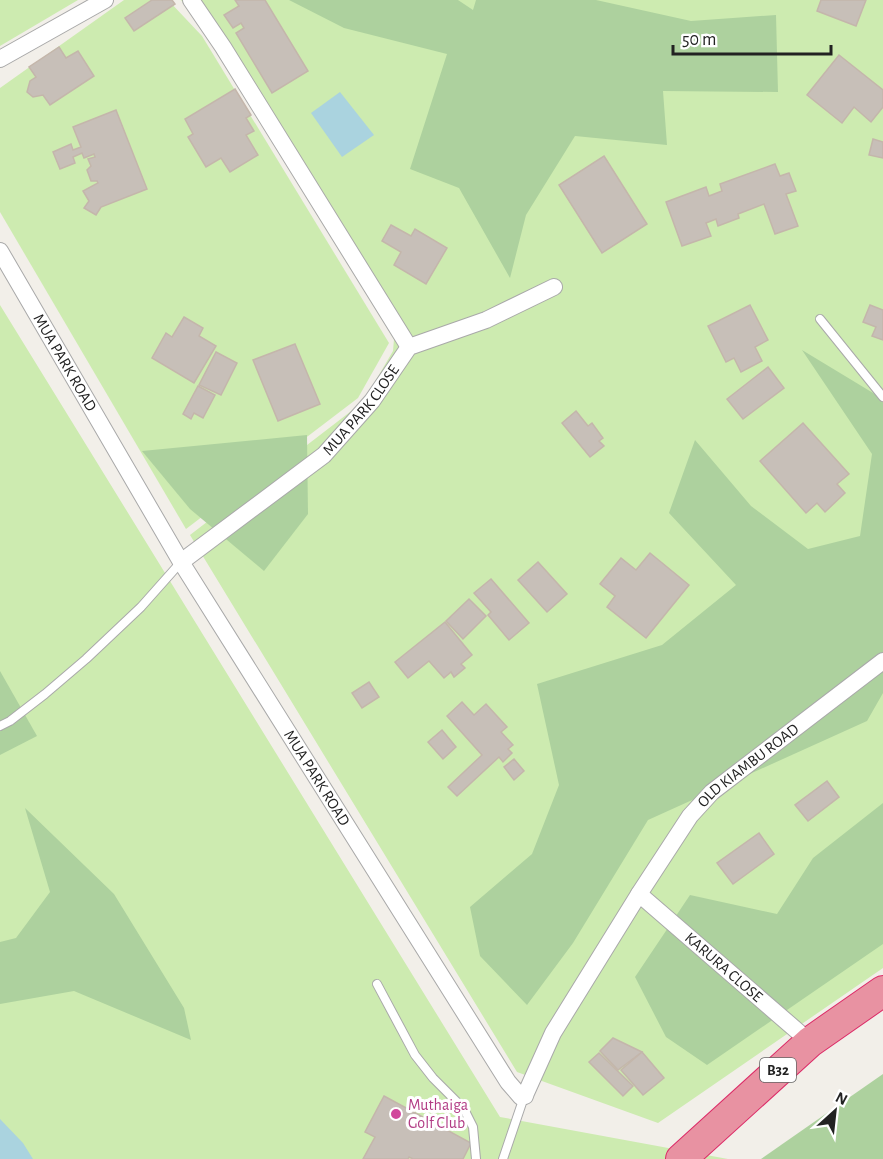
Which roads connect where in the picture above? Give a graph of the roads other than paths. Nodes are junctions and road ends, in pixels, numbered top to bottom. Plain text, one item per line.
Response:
1 (105, 0) edge
2 (191, 0) edge
3 (0, 59) edge
4 (0, 251) edge
5 (554, 287) dead end
6 (820, 319) dead end
7 (409, 347) junction
8 (883, 397) edge
9 (181, 562) junction
10 (883, 661) edge
11 (0, 726) edge
12 (639, 894) junction
13 (377, 984) dead end
14 (883, 991) edge
15 (810, 1042) junction
16 (524, 1097) junction
17 (476, 1159) edge
18 (502, 1159) edge
19 (681, 1159) edge

1 - 3 street
2 - 7 street
4 - 9 street, MUA PARK ROAD
5 - 7 street, MUA PARK CLOSE
6 - 8 lane
7 - 9 street, MUA PARK CLOSE
9 - 11 lane
9 - 16 street, MUA PARK ROAD
10 - 12 street, OLD KIAMBU ROAD
12 - 15 street, KARURA CLOSE
12 - 16 street
13 - 17 lane
14 - 15 highway, B32
15 - 19 highway, B32
16 - 18 lane

